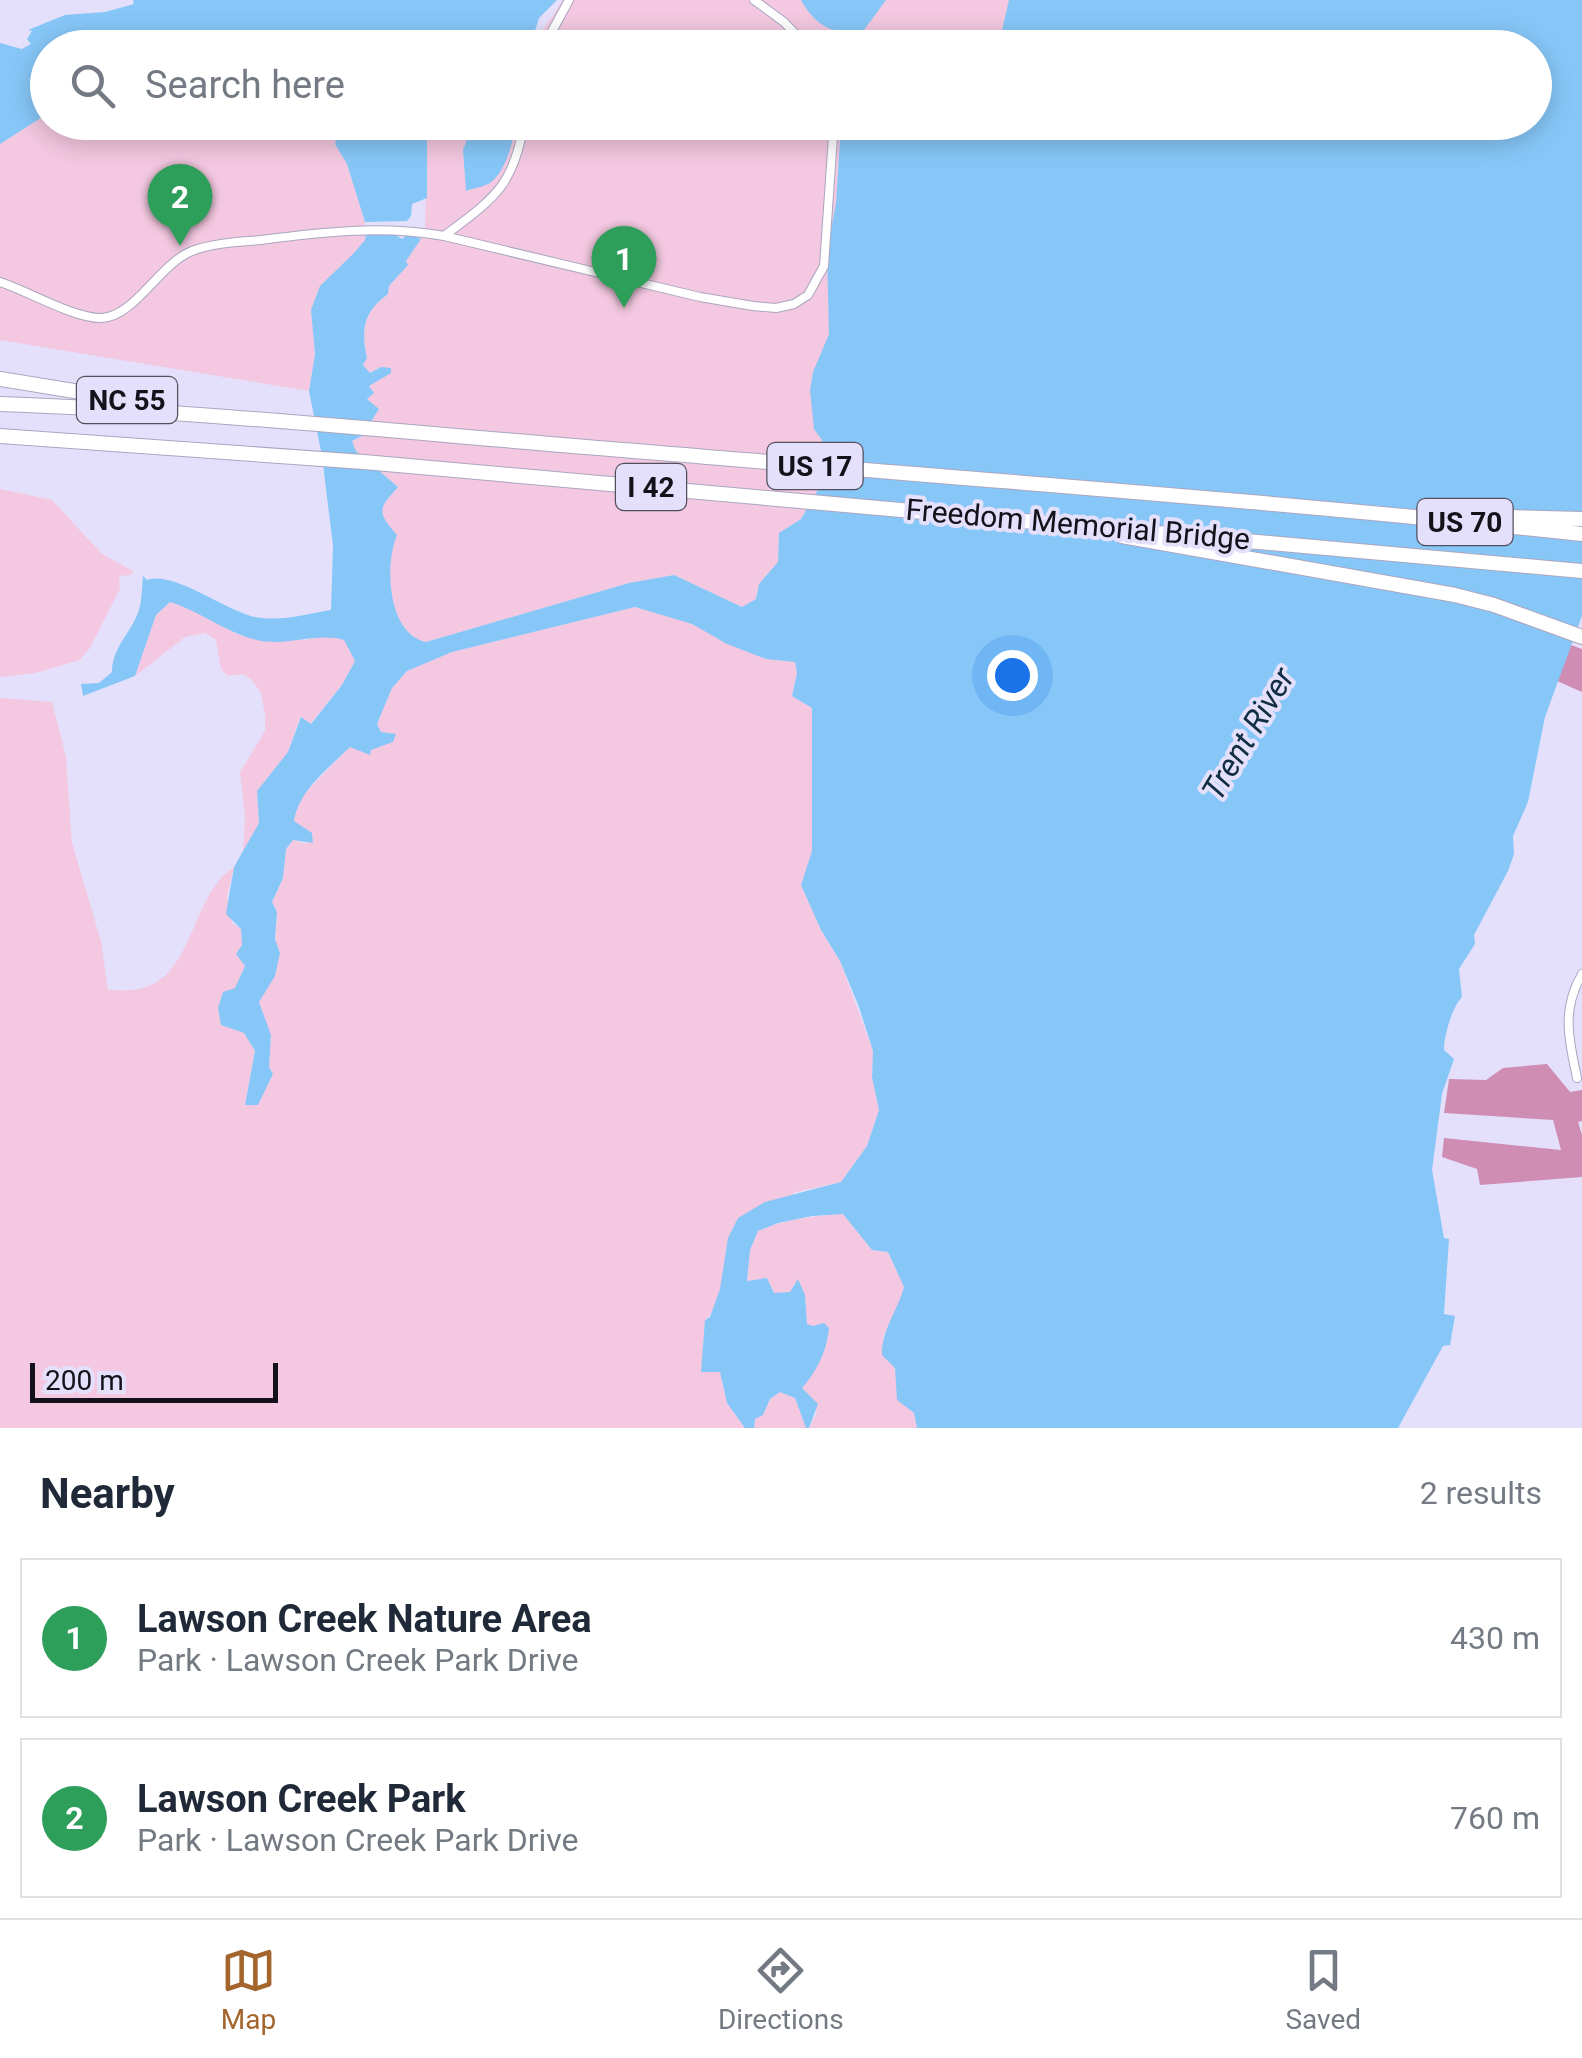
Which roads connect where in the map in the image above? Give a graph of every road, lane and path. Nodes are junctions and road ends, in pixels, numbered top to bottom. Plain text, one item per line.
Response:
1 (569, 0) edge
2 (754, 0) edge
3 (553, 30) edge
4 (792, 30) edge
5 (521, 140) edge
6 (833, 140) edge
7 (444, 236) junction
8 (0, 282) edge
9 (0, 380) edge
10 (0, 404) edge
11 (255, 419) junction
12 (0, 436) edge
13 (1348, 509) junction
14 (1582, 519) edge
15 (1027, 520) junction
16 (1582, 534) edge
17 (1582, 571) edge
18 (1582, 637) edge
19 (1582, 974) edge
20 (1578, 1078) dead end

1 - 3 street
2 - 4 street
5 - 7 street
6 - 7 street
7 - 8 street
9 - 11 highway, NC 55
10 - 11 highway, US 17
11 - 13 highway, Freedom Memorial Bridge / US 17
12 - 15 highway, Freedom Memorial Bridge / I 42
13 - 14 highway, US 17
13 - 16 highway, Freedom Memorial Bridge / US 70
15 - 17 highway, Freedom Memorial Bridge / I 42
15 - 18 highway
19 - 20 street

